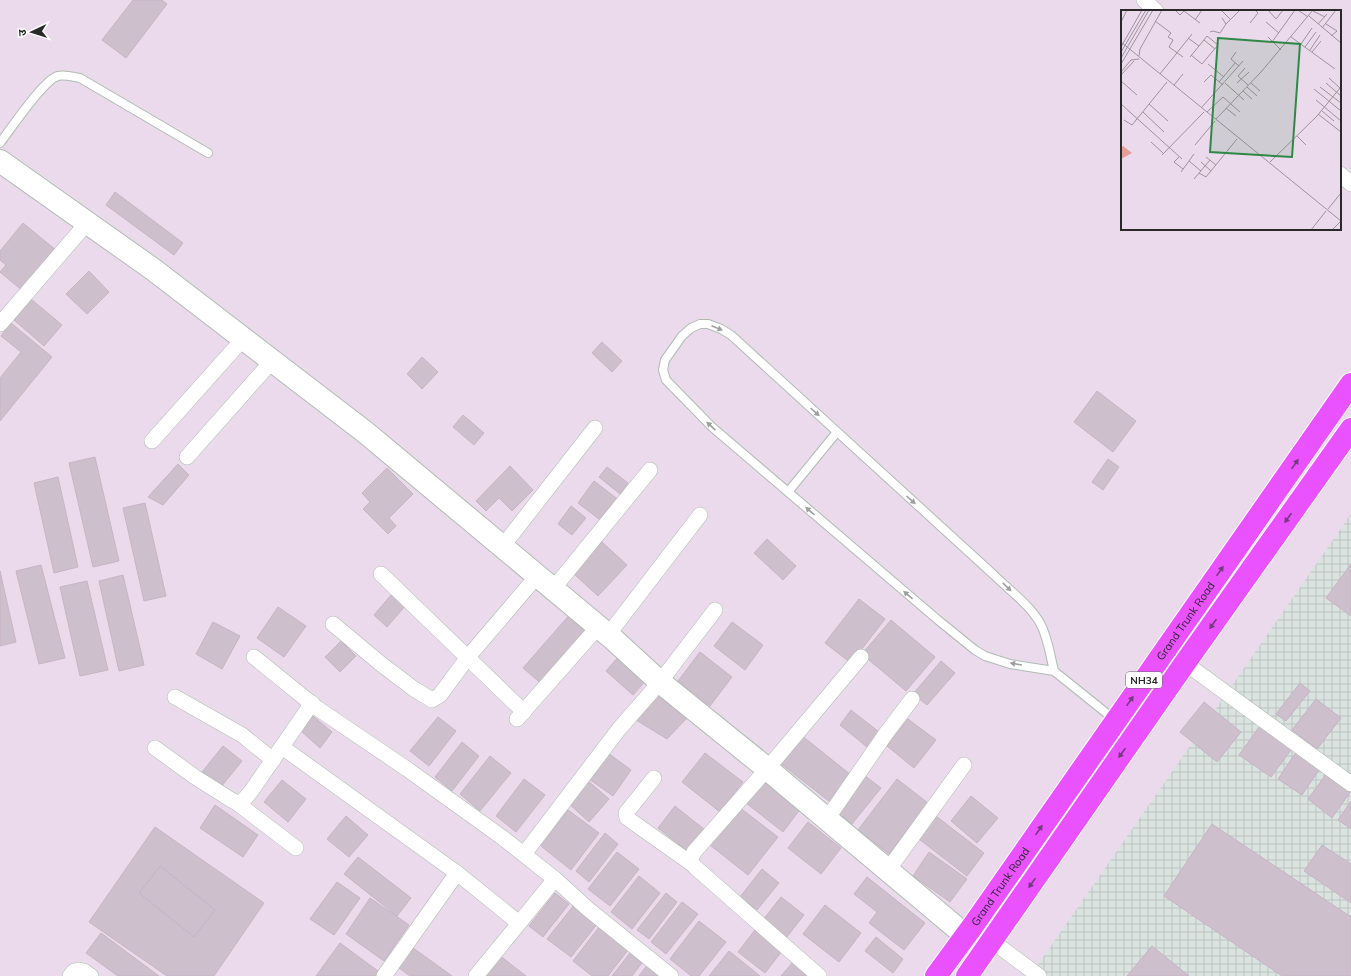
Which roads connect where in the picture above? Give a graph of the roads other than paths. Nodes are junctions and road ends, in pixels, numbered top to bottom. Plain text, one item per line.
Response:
1 (1144, 0) edge
2 (1155, 10) edge
3 (0, 143) edge
4 (208, 153) dead end
5 (0, 161) edge
6 (1341, 175) edge
7 (1351, 184) edge
8 (87, 222) junction
9 (0, 324) edge
10 (243, 338) junction
11 (272, 361) junction
12 (1351, 384) edge
13 (595, 428) dead end
14 (1351, 429) edge
15 (837, 432) junction
16 (152, 441) dead end
17 (187, 456) dead end
18 (650, 470) dead end
19 (788, 492) junction
20 (700, 515) dead end
21 (502, 546) junction
22 (381, 574) dead end
23 (545, 582) junction
24 (715, 610) dead end
25 (333, 624) dead end
26 (603, 631) junction
27 (254, 656) dead end
28 (468, 657) junction
29 (861, 657) dead end
30 (1185, 662) junction
31 (1054, 671) junction
32 (660, 682) junction
33 (175, 697) dead end
34 (912, 699) dead end
35 (312, 703) junction
36 (1116, 721) junction
37 (282, 747) junction
38 (155, 748) dead end
39 (273, 760) junction
40 (964, 765) dead end
41 (767, 769) junction
42 (654, 778) dead end
43 (1351, 784) edge
44 (237, 802) junction
45 (827, 819) junction
46 (296, 848) dead end
47 (524, 854) junction
48 (692, 864) junction
49 (888, 870) junction
50 (457, 873) junction
51 (555, 879) junction
52 (519, 923) junction
53 (965, 935) junction
54 (992, 941) junction
55 (70, 976) edge
56 (91, 976) edge
57 (384, 976) edge
58 (476, 976) edge
59 (671, 976) edge
60 (819, 976) edge
61 (936, 976) edge
62 (967, 976) edge
63 (1039, 976) edge

1 - 2 street
3 - 4 lane
5 - 8 street
6 - 7 street
8 - 9 street
8 - 10 street
10 - 11 street
10 - 16 street
11 - 17 street
11 - 21 street
36 -> 12 highway, Grand Trunk Road / NH34
13 - 21 street
14 -> 30 highway, NH34
15 - 19 lane
19 -> 15 lane
15 -> 31 lane
18 - 23 street
31 -> 19 lane
20 - 26 street
21 - 23 street
22 - 28 street
23 - 26 street
23 - 28 street
24 - 32 street
25 - 28 street
26 - 28 street
26 - 32 street
27 - 35 street
29 - 41 street
30 - 43 street
30 -> 54 highway, NH34
31 - 36 lane
32 - 41 street
32 - 47 street
33 - 39 street
34 - 45 street
35 - 37 street
35 - 47 street
53 -> 36 highway, Grand Trunk Road / NH34
37 - 39 street
37 - 50 street
38 - 44 street
39 - 44 street
40 - 49 street
41 - 45 street
41 - 48 street
42 - 48 street
44 - 46 street
45 - 49 street
47 - 51 street
48 - 60 street
49 - 53 street
50 - 52 street
50 - 57 street
51 - 52 street
51 - 59 street
52 - 58 street
53 - 61 highway, Grand Trunk Road / NH34
54 - 62 highway, NH34
54 - 63 street
55 - 56 street

